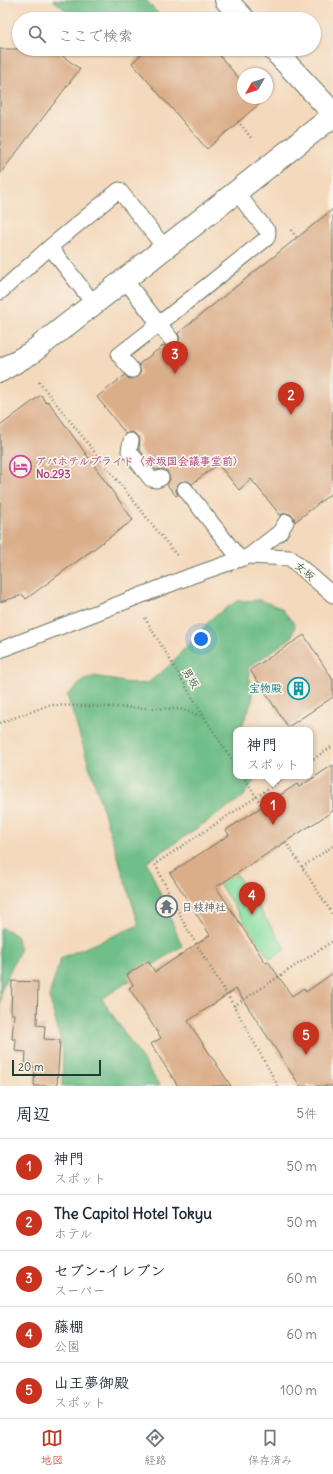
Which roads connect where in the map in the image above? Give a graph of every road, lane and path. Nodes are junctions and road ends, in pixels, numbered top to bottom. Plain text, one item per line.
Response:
1 (226, 0) edge
2 (237, 12) edge
3 (279, 56) edge
4 (333, 114) edge
5 (238, 121) dead end
6 (252, 139) dead end
7 (236, 192) junction
8 (50, 247) junction
9 (165, 248) junction
10 (125, 280) junction
11 (0, 292) edge
12 (94, 304) junction
13 (159, 324) junction
14 (171, 339) dead end
15 (132, 370) dead end
16 (0, 371) edge
17 (39, 382) dead end
18 (132, 440) dead end
19 (161, 478) dead end
20 (185, 490) dead end
21 (286, 522) dead end
22 (170, 545) dead end
23 (244, 557) junction
24 (333, 595) edge
25 (134, 598) junction
26 (0, 650) edge
27 (204, 717) junction
28 (0, 723) edge
29 (333, 746) edge
30 (313, 759) edge
31 (233, 761) edge
32 (245, 779) edge
33 (284, 779) edge
34 (257, 797) junction
35 (262, 806) dead end
36 (286, 842) dead end
37 (333, 846) edge
38 (302, 867) junction
39 (333, 915) edge
40 (333, 941) edge
41 (234, 1006) junction
42 (278, 1086) edge

1 - 2 main road
3 - 4 main road
4 - 7 main road
5 - 6 path
7 - 9 main road
7 - 13 lane
8 - 9 lane
8 - 11 lane
8 - 12 lane
9 - 10 main road
10 - 12 main road
10 - 13 lane
12 - 16 main road
13 - 14 lane
13 - 15 lane
17 - 22 path
18 - 19 lane
20 - 23 lane
21 - 23 lane
23 - 24 lane, 女坂
23 - 25 lane
25 - 26 lane
25 - 27 path, 男坂
27 - 28 path
27 - 31 path, 男坂
29 - 30 path
32 - 34 path
33 - 34 path
34 - 35 path
34 - 41 path
36 - 38 path
37 - 38 path
38 - 39 path
40 - 41 path
41 - 42 path

